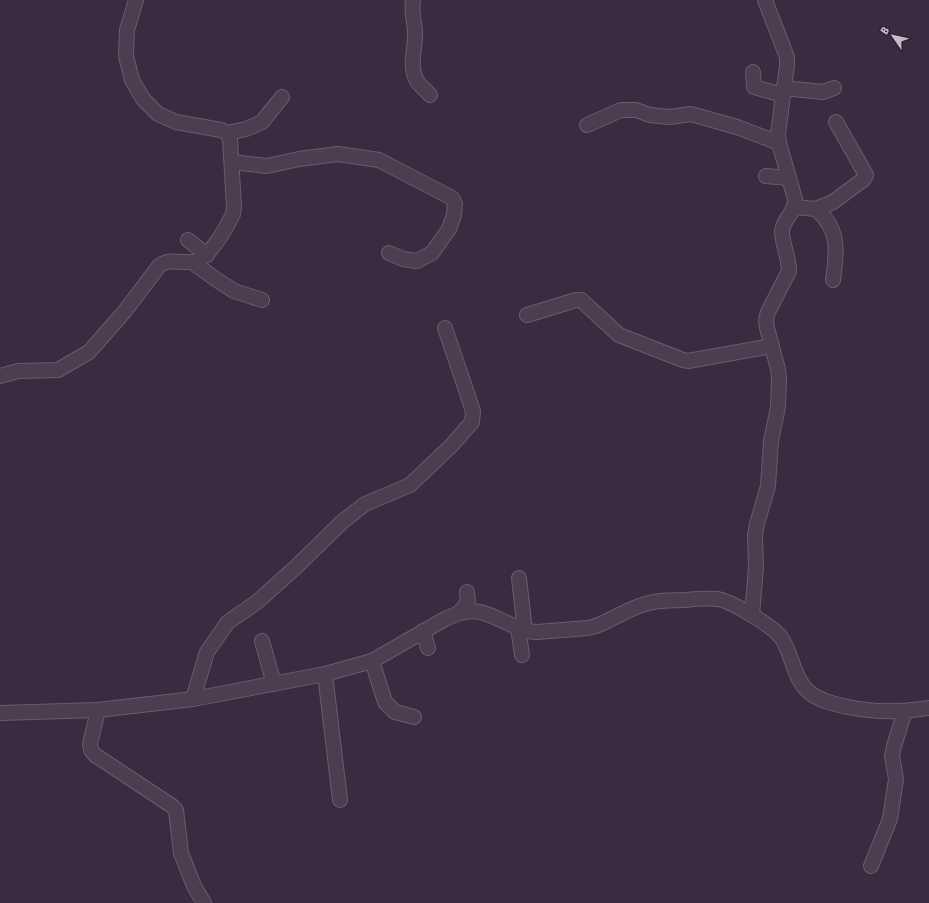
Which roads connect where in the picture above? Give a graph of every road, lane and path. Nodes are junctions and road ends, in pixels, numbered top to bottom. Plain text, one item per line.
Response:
1 (136, 0) edge
2 (413, 0) edge
3 (764, 0) edge
4 (752, 72) dead end
5 (834, 88) dead end
6 (784, 91) junction
7 (430, 95) dead end
8 (282, 96) dead end
9 (836, 122) dead end
10 (587, 125) dead end
11 (227, 133) junction
12 (779, 143) junction
13 (232, 162) junction
14 (766, 176) dead end
15 (789, 178) junction
16 (795, 207) junction
17 (816, 209) junction
18 (188, 240) dead end
19 (389, 253) dead end
20 (207, 255) junction
21 (192, 262) junction
22 (833, 280) dead end
23 (262, 300) dead end
24 (527, 315) dead end
25 (445, 328) dead end
26 (772, 346) junction
27 (0, 376) edge
28 (519, 578) dead end
29 (467, 592) dead end
30 (459, 614) junction
31 (752, 615) junction
32 (522, 630) junction
33 (423, 631) junction
34 (262, 640) dead end
35 (428, 648) dead end
36 (522, 656) dead end
37 (372, 662) junction
38 (325, 674) junction
39 (274, 684) junction
40 (193, 699) junction
41 (929, 708) edge
42 (98, 710) junction
43 (905, 712) junction
44 (0, 714) edge
45 (414, 717) dead end
46 (340, 800) dead end
47 (871, 866) dead end
48 (204, 903) edge

1 - 11 street
2 - 7 street
3 - 6 street
4 - 6 street
5 - 6 street
6 - 12 street
8 - 11 street
9 - 17 street
10 - 12 street
11 - 13 street
12 - 15 street
13 - 19 street
13 - 20 street
14 - 15 street
15 - 16 street
16 - 17 street
16 - 26 street
17 - 22 street
18 - 20 street
20 - 21 street
21 - 23 street
21 - 27 street
24 - 26 street
25 - 40 street
26 - 31 street
28 - 32 street
29 - 30 street
30 - 32 street
30 - 33 street
31 - 32 street
31 - 43 street
32 - 36 street
33 - 35 street
33 - 37 street
34 - 39 street
37 - 38 street
37 - 45 street
38 - 39 street
38 - 46 street
39 - 40 street
40 - 42 street
41 - 43 street
42 - 44 street
42 - 48 street
43 - 47 street

